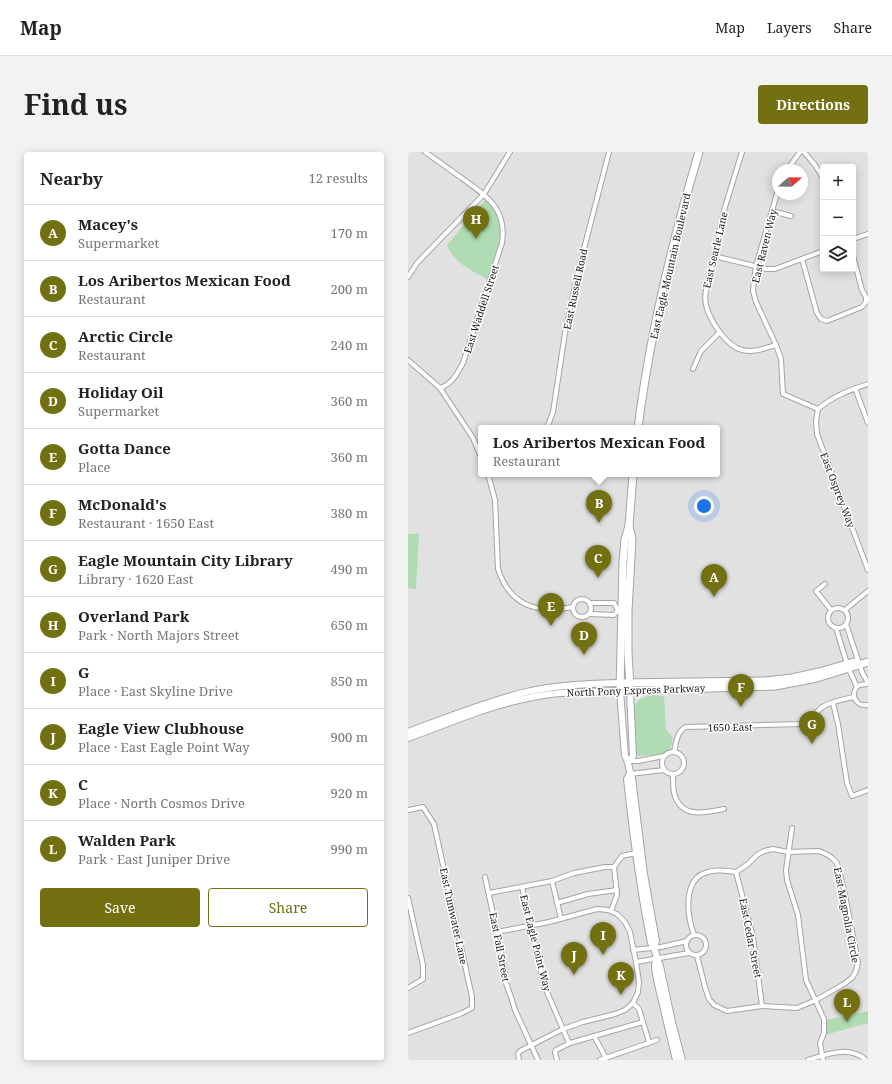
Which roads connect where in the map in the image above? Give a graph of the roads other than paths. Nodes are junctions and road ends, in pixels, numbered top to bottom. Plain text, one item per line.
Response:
1 (426, 152) edge
2 (510, 152) edge
3 (609, 152) edge
4 (699, 152) edge
5 (742, 152) edge
6 (800, 152) edge
7 (804, 152) edge
8 (791, 164) edge
9 (820, 173) edge
10 (484, 194) junction
11 (775, 200) edge
12 (772, 211) junction
13 (791, 216) dead end
14 (868, 234) edge
15 (856, 238) edge
16 (820, 252) edge
17 (714, 256) junction
18 (802, 259) junction
19 (756, 266) junction
20 (856, 267) edge
21 (408, 277) edge
22 (720, 332) junction
23 (776, 345) junction
24 (408, 360) edge
25 (693, 369) dead end
26 (868, 384) edge
27 (440, 388) junction
28 (855, 388) junction
29 (818, 409) junction
30 (868, 423) edge
31 (548, 425) edge
32 (638, 425) edge
33 (478, 450) edge
34 (489, 477) edge
35 (633, 477) edge
36 (868, 570) edge
37 (825, 584) dead end
38 (868, 591) edge
39 (590, 603) junction
40 (573, 607) junction
41 (622, 610) junction
42 (831, 610) junction
43 (845, 610) junction
44 (590, 614) junction
45 (846, 624) junction
46 (836, 628) junction
47 (868, 658) edge
48 (868, 662) edge
49 (859, 663) junction
50 (848, 666) junction
51 (630, 682) junction
52 (619, 683) junction
53 (868, 684) edge
54 (857, 687) junction
55 (620, 691) junction
56 (630, 691) junction
57 (854, 697) junction
58 (833, 703) junction
59 (868, 705) edge
60 (408, 732) edge
61 (408, 738) edge
62 (674, 752) junction
63 (664, 756) junction
64 (629, 761) junction
65 (684, 762) junction
66 (690, 763) dead end
67 (664, 770) junction
68 (630, 774) junction
69 (673, 774) junction
70 (868, 790) edge
71 (724, 809) dead end
72 (408, 810) edge
73 (792, 828) dead end
74 (788, 852) junction
75 (636, 853) junction
76 (614, 867) junction
77 (736, 872) junction
78 (485, 877) dead end
79 (552, 881) junction
80 (522, 887) junction
81 (617, 890) junction
82 (489, 893) junction
83 (408, 898) edge
84 (557, 903) junction
85 (610, 911) junction
86 (561, 919) junction
87 (530, 925) junction
88 (497, 932) junction
89 (694, 935) junction
90 (687, 941) junction
91 (654, 947) junction
92 (633, 950) junction
93 (689, 953) junction
94 (697, 956) junction
95 (656, 958) junction
96 (636, 962) junction
97 (408, 988) edge
98 (816, 1000) junction
99 (633, 1003) junction
100 (762, 1006) junction
101 (643, 1022) junction
102 (563, 1029) junction
103 (408, 1033) edge
104 (594, 1036) junction
105 (657, 1040) dead end
106 (649, 1042) junction
107 (569, 1043) junction
108 (532, 1044) junction
109 (606, 1058) junction
110 (822, 1058) edge
111 (519, 1060) edge
112 (538, 1060) edge
113 (557, 1060) edge
114 (600, 1060) edge
115 (676, 1060) edge
116 (682, 1060) edge
117 (808, 1060) edge
118 (866, 1060) edge

1 - 10 street
2 - 10 street
3 - 31 street, East Russell Road
4 - 32 main road, East Eagle Mountain Boulevard
5 - 17 street, East Searle Lane
6 - 8 street
7 - 9 street
10 - 21 street
10 - 27 street, East Waddell Street
11 - 12 street, East Raven Way
12 - 13 street
12 - 19 street, East Raven Way
14 - 15 street
16 - 18 street
17 - 19 street
17 - 22 street, East Searle Lane
18 - 19 street
18 - 20 street
19 - 23 street, East Raven Way
22 - 23 street, East Searle Lane
22 - 25 street
23 - 29 street, East Raven Way
24 - 27 street
26 - 28 street
27 - 33 street
28 - 29 street
28 - 30 street
29 - 36 street, East Osprey Way
34 - 40 street
35 - 41 main road
37 - 42 street
38 - 43 street
39 - 40 street
39 - 41 street
39 - 44 street
40 - 44 street
41 - 44 street
41 - 51 main road
41 - 52 main road
42 - 43 street
42 - 46 street
43 - 45 street
45 - 46 street
45 - 49 street
46 - 50 street
47 - 49 main road, North Pony Express Parkway
48 - 49 main road, North Pony Express Parkway
49 - 50 main road, North Pony Express Parkway
49 - 53 street
50 - 51 main road, North Pony Express Parkway
50 - 54 street
50 - 56 main road, North Pony Express Parkway
51 - 52 main road, North Pony Express Parkway
51 - 56 main road
52 - 55 main road
52 - 60 street, North Pony Express Parkway
53 - 54 street
54 - 57 street
55 - 56 main road, North Pony Express Parkway
55 - 61 street, North Pony Express Parkway
55 - 64 street
56 - 64 street
57 - 58 street, 1650 East
57 - 59 street
58 - 62 street, 1650 East
58 - 70 street
62 - 63 street
62 - 65 street
63 - 64 street
63 - 67 street
64 - 68 street
65 - 66 street
65 - 69 street
67 - 68 street
67 - 69 street
68 - 75 street
68 - 91 street
69 - 71 street
72 - 103 street, East Tumwater Lane
73 - 74 street
74 - 77 street
74 - 98 street
74 - 98 street, East Magnolia Circle
75 - 76 street
75 - 91 street
76 - 79 street
76 - 81 street
77 - 89 street
77 - 100 street, East Cedar Street
78 - 82 street, East Fall Street
79 - 80 street
79 - 84 street
80 - 82 street
80 - 87 street, East Eagle Point Way
81 - 84 street
81 - 85 street
82 - 88 street, East Fall Street
83 - 97 street
84 - 86 street
85 - 86 street
85 - 92 street
86 - 87 street
87 - 88 street
87 - 102 street, East Eagle Point Way
88 - 108 street, East Fall Street
89 - 90 street
89 - 94 street
90 - 91 street
90 - 93 street
91 - 92 street
91 - 95 street
92 - 96 street
93 - 94 street
93 - 95 street
94 - 100 street
95 - 96 street
95 - 115 street
95 - 116 street
96 - 99 street
98 - 100 street
98 - 110 street
99 - 101 street
99 - 102 street
101 - 104 street
101 - 106 street
102 - 107 street, East Eagle Point Way
102 - 108 street
104 - 107 street
104 - 109 street
105 - 106 street
106 - 109 street
107 - 113 street
108 - 111 street
108 - 112 street, East Fall Street
109 - 114 street
110 - 117 street
110 - 118 street

